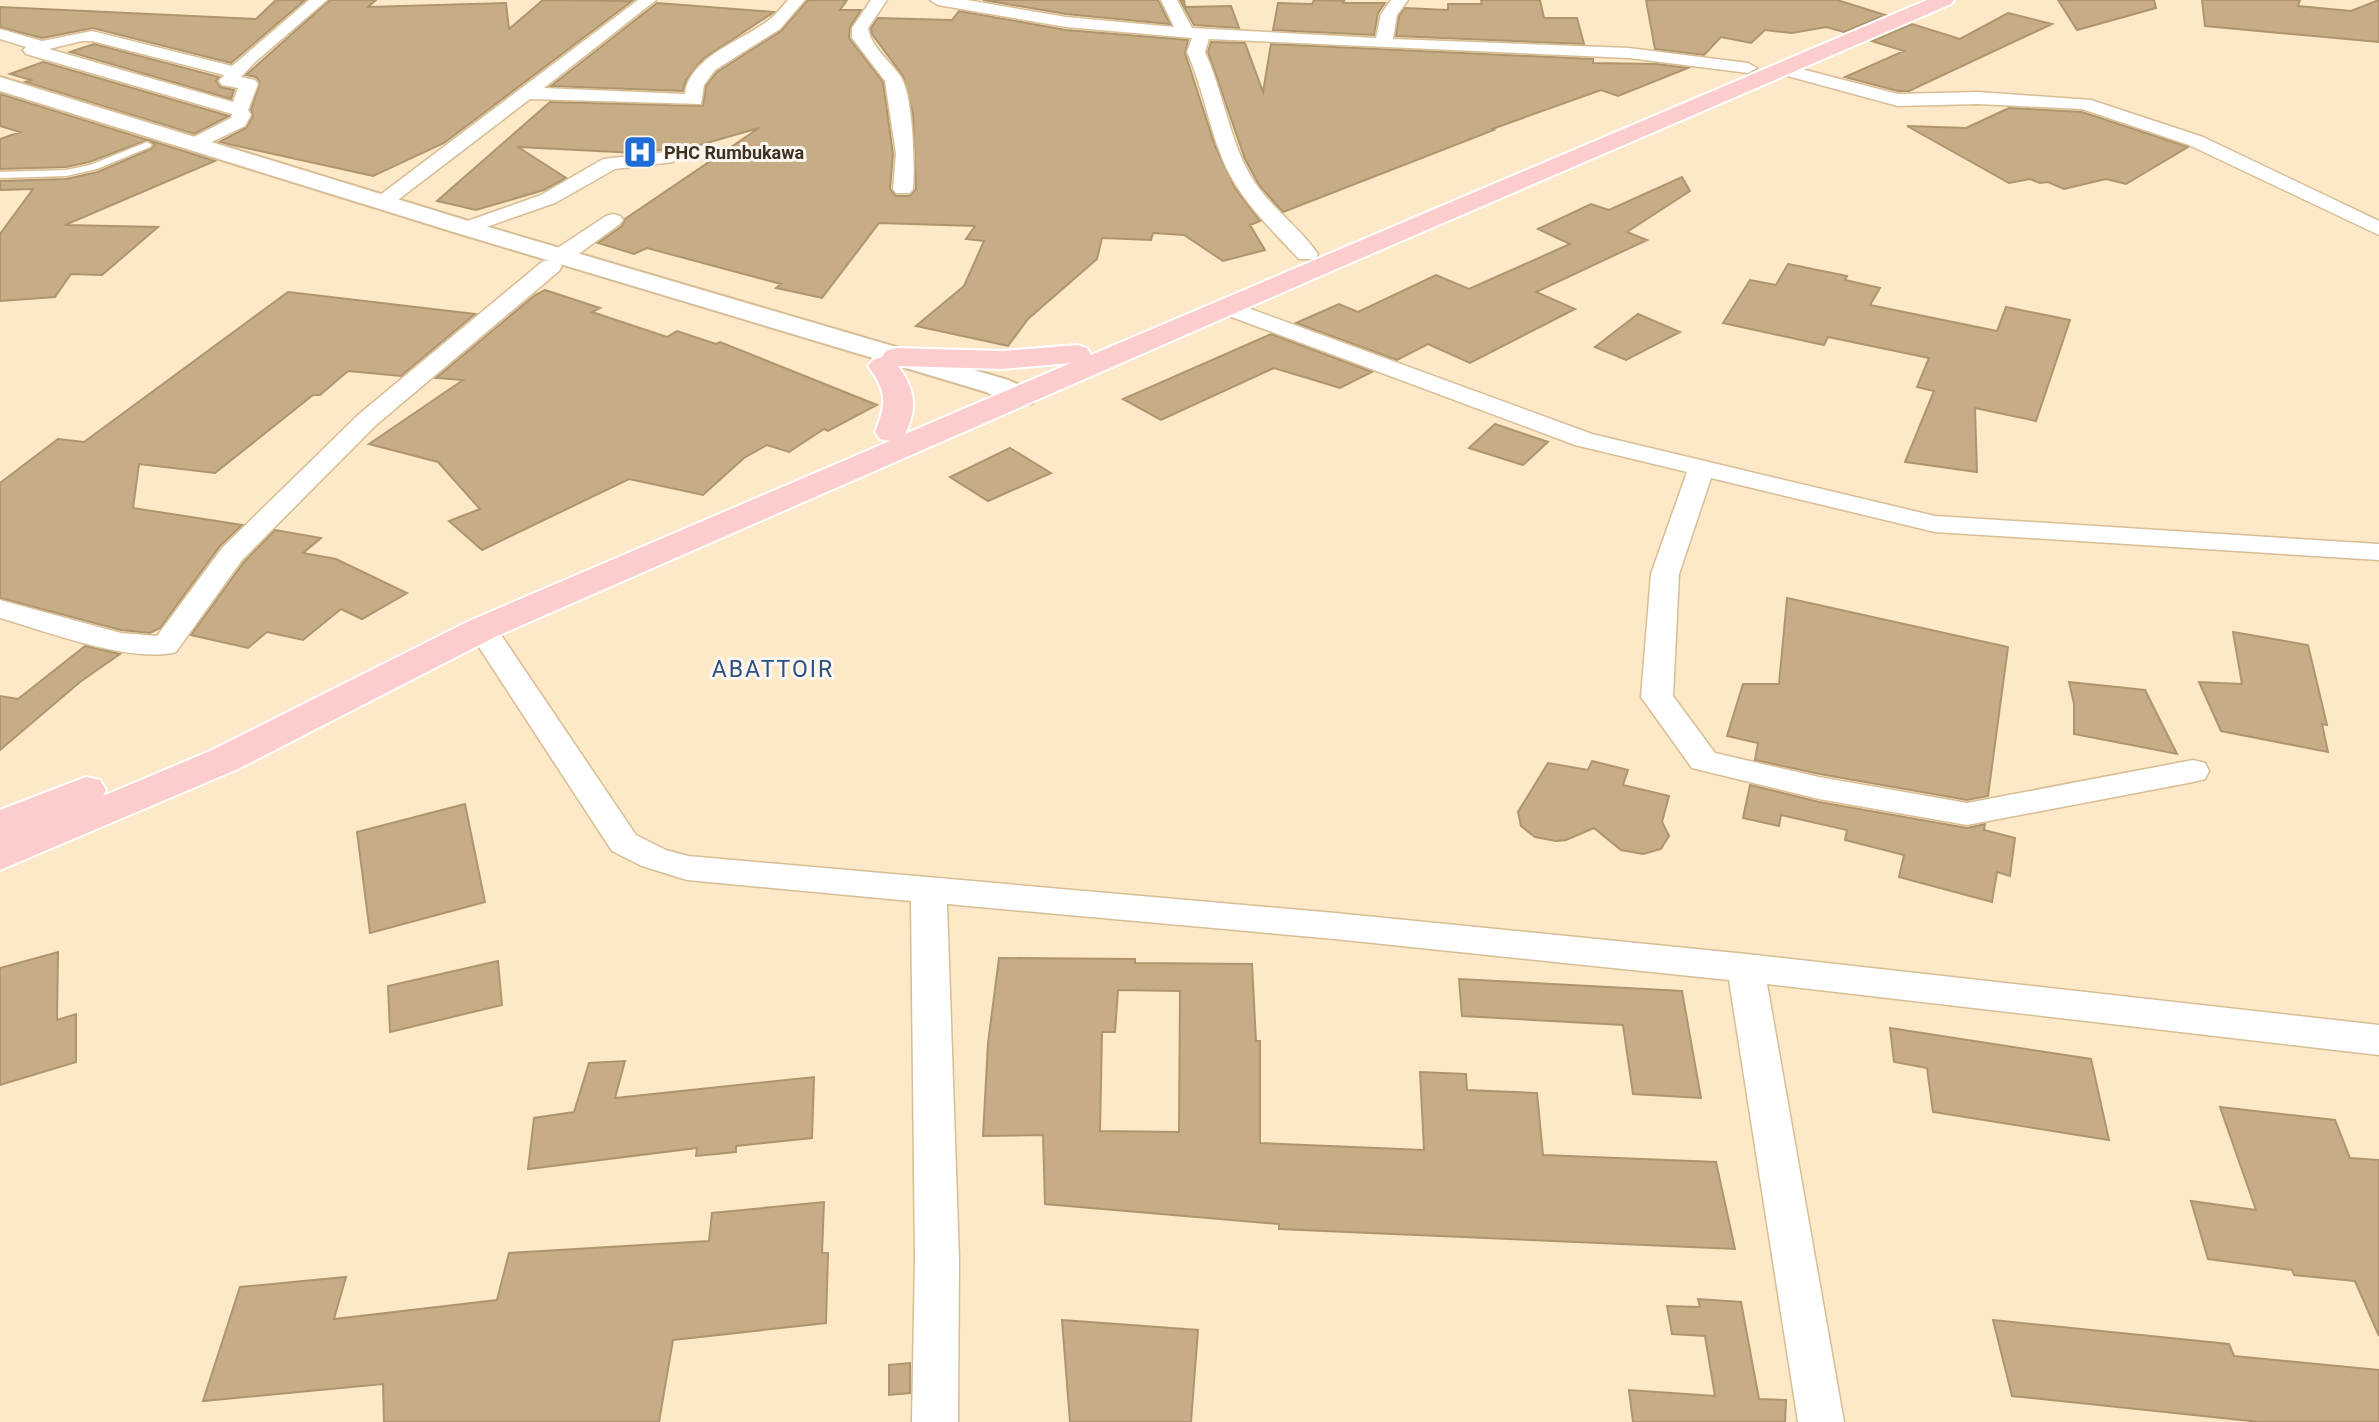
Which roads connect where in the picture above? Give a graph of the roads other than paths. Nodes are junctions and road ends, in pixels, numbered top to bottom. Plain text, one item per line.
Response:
1 (319, 0) edge
2 (648, 0) edge
3 (797, 0) edge
4 (879, 0) edge
5 (938, 0) edge
6 (1169, 0) edge
7 (1400, 0) edge
8 (1912, 0) edge
9 (1944, 0) edge
10 (0, 34) edge
11 (1196, 34) junction
12 (1383, 44) junction
13 (42, 46) junction
14 (1748, 68) junction
15 (1782, 69) junction
16 (234, 72) junction
17 (0, 84) edge
18 (526, 93) junction
19 (0, 102) edge
20 (239, 110) junction
21 (195, 144) junction
22 (146, 145) junction
23 (666, 159) dead end
24 (0, 175) edge
25 (903, 189) dead end
26 (383, 202) junction
27 (613, 220) dead end
28 (466, 228) junction
29 (2379, 229) edge
30 (1307, 254) junction
31 (556, 261) junction
32 (1226, 307) junction
33 (1077, 354) junction
34 (890, 361) junction
35 (997, 397) junction
36 (891, 432) junction
37 (1702, 467) junction
38 (2379, 552) edge
39 (0, 609) edge
40 (482, 629) junction
41 (2193, 771) dead end
42 (0, 826) edge
43 (0, 855) edge
44 (929, 890) junction
45 (1746, 968) junction
46 (2379, 1040) edge
47 (935, 1422) edge
48 (1821, 1422) edge

1 - 16 street
2 - 18 street
3 - 18 street
4 - 25 street
5 - 11 street
6 - 11 street
7 - 12 street
8 - 14 main road
9 - 15 main road
10 - 13 street
11 - 12 street
11 - 30 street
12 - 14 street
13 - 16 street
13 - 20 street
14 - 30 main road
15 - 29 street
15 - 32 main road
16 - 20 street
17 - 21 main road
18 - 26 street
19 - 22 main road
20 - 21 street
21 - 26 main road
22 - 24 lane
22 - 31 main road
23 - 28 street
26 - 28 main road
27 - 31 street
28 - 31 main road
30 - 33 main road
31 - 34 main road
31 - 39 street
32 - 35 main road
32 - 37 street
33 - 34 main road
33 - 35 main road
34 - 35 main road
34 - 36 main road
35 - 36 main road
35 - 40 main road
36 - 42 main road
37 - 38 street
37 - 41 street
40 - 43 main road
40 - 44 street
44 - 45 street
44 - 47 street
45 - 46 street
45 - 48 street

